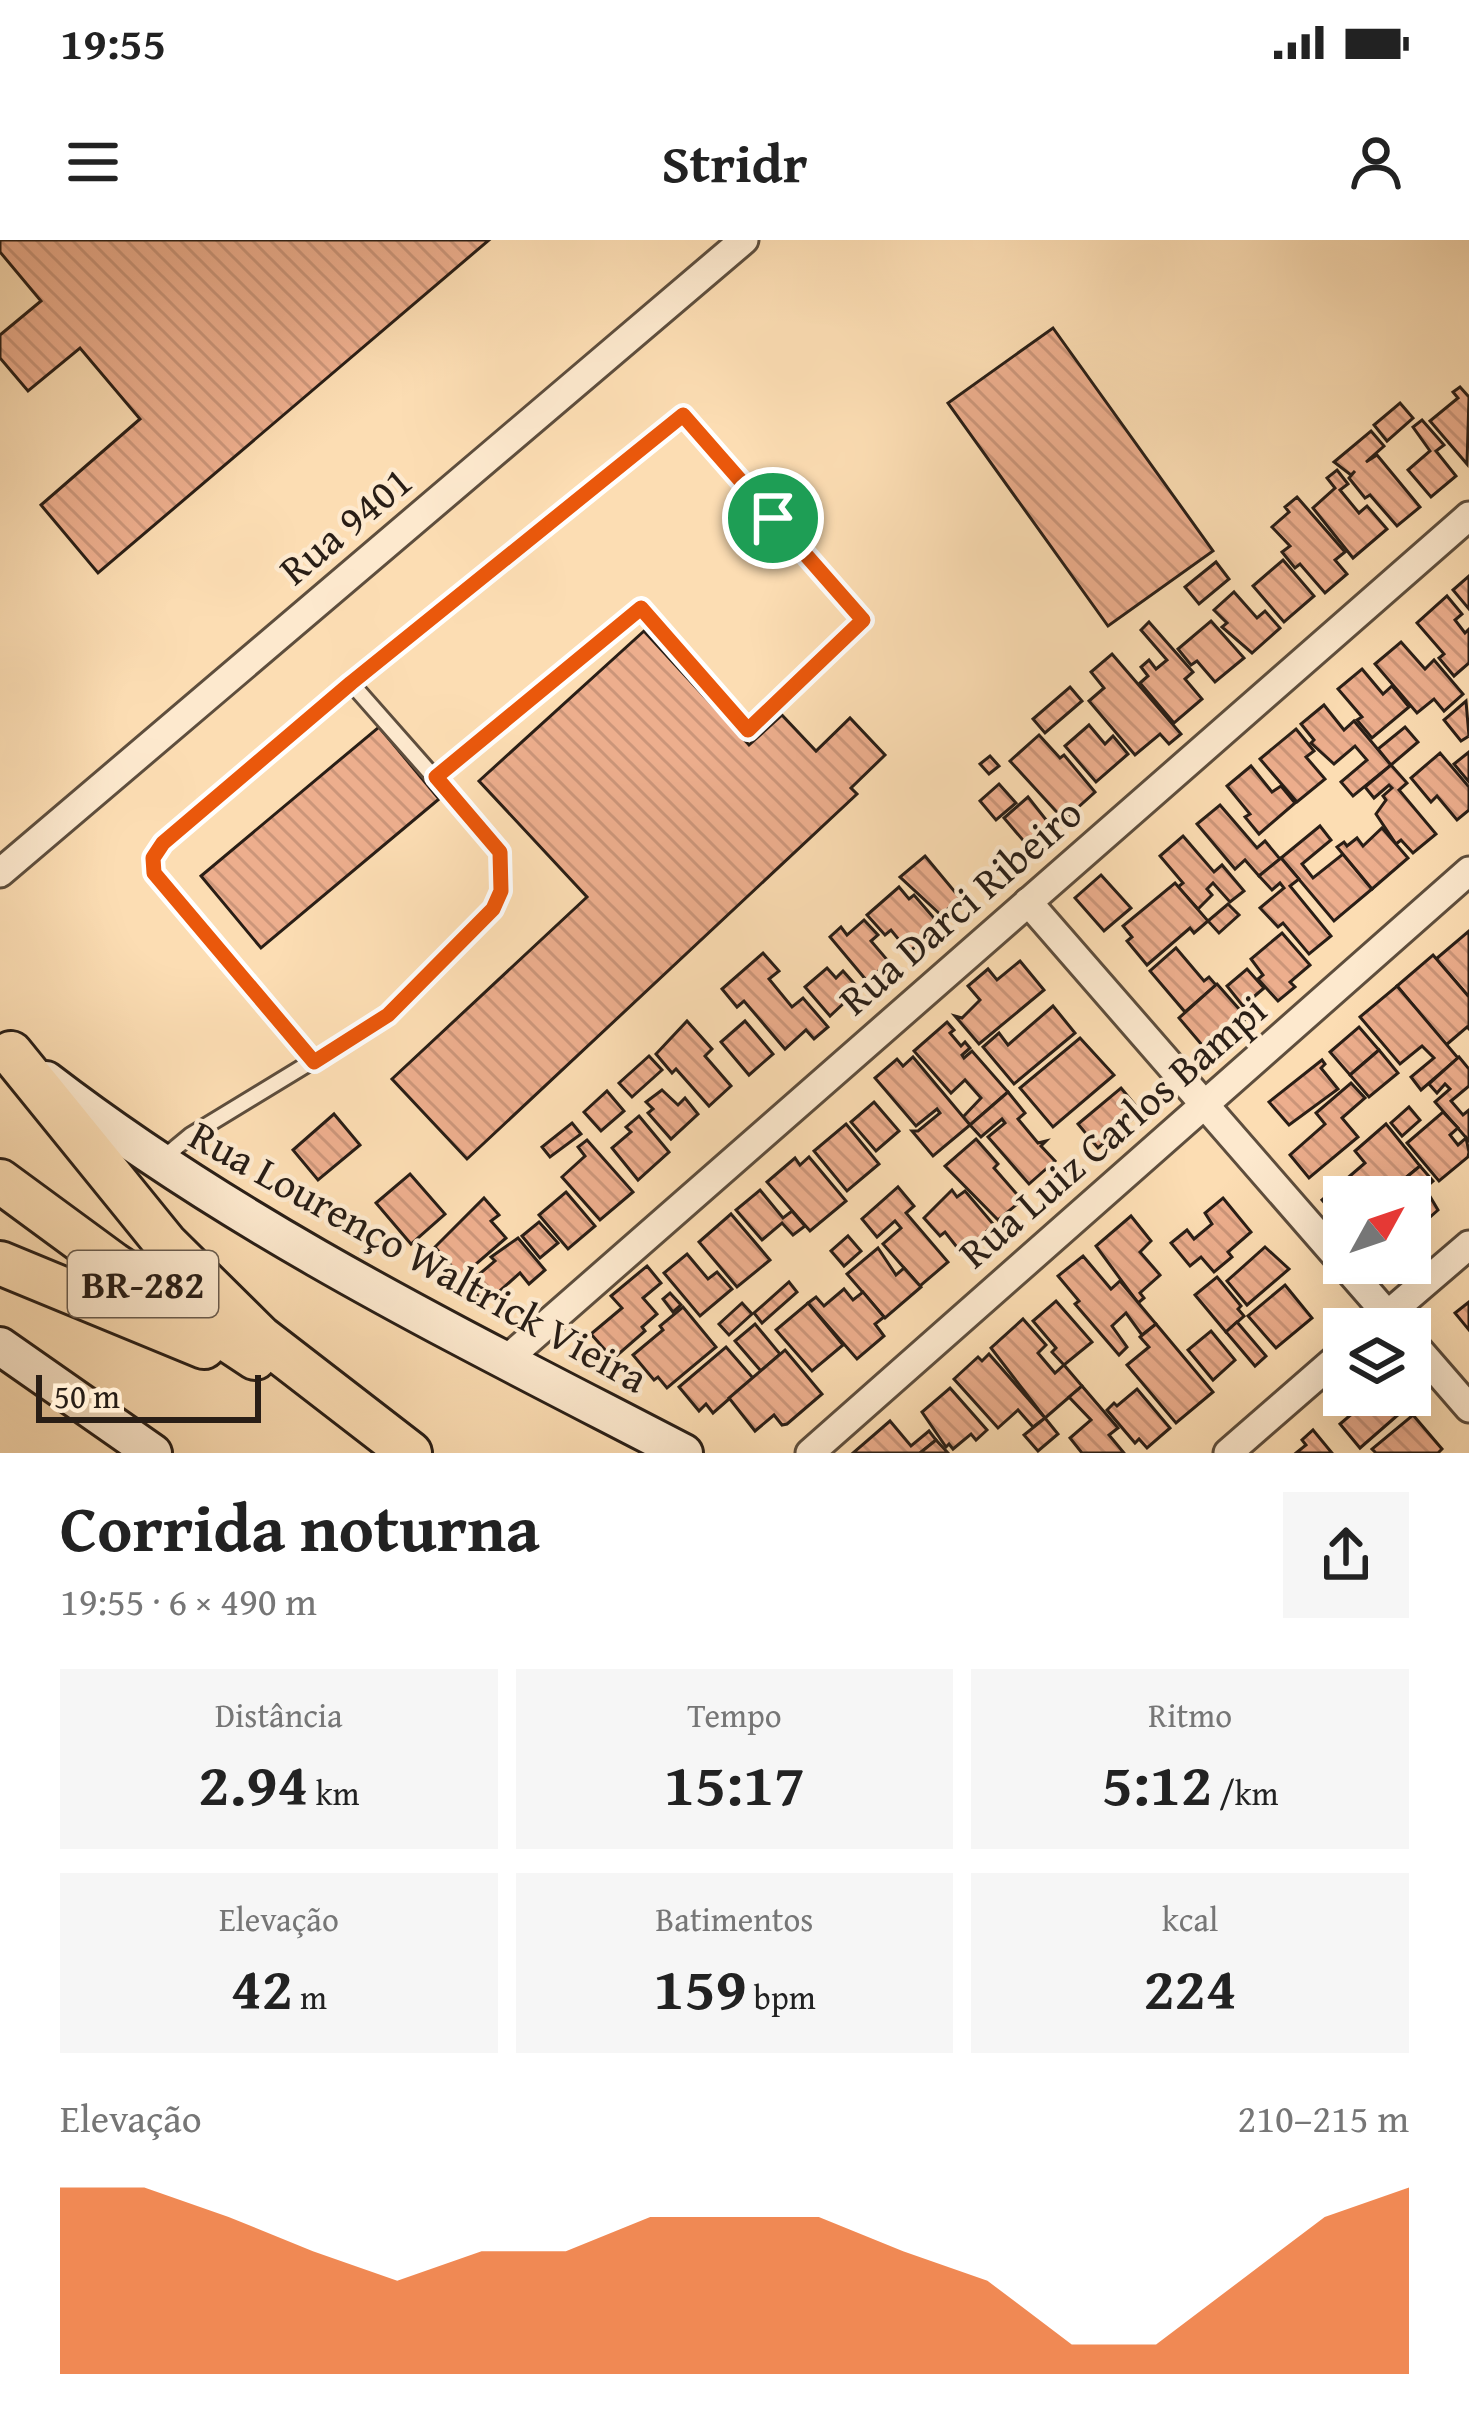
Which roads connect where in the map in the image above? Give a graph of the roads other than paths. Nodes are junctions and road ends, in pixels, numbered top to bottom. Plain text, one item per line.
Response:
1 (744, 240) edge
2 (1469, 516) edge
3 (351, 683) junction
4 (436, 777) junction
5 (1469, 871) edge
6 (0, 873) edge
7 (1028, 902) junction
8 (5, 1049) edge
9 (314, 1062) junction
10 (1204, 1105) junction
11 (158, 1162) junction
12 (0, 1181) edge
13 (1469, 1244) edge
14 (0, 1263) edge
15 (1373, 1308) edge
16 (1403, 1308) edge
17 (0, 1346) edge
18 (506, 1360) junction
19 (1431, 1364) edge
20 (1323, 1370) edge
21 (289, 1381) junction
22 (1469, 1408) edge
23 (153, 1453) edge
24 (409, 1453) edge
25 (684, 1453) edge
26 (810, 1453) edge
27 (1228, 1453) edge

1 - 6 street, Rua 9401
2 - 7 street, Rua Darci Ribeiro
3 - 4 lane
3 - 4 lane
3 - 9 lane
4 - 9 lane
5 - 10 street, Rua Luiz Carlos Bampi
7 - 10 street
7 - 18 street, Rua Darci Ribeiro
8 - 11 main road, Rua Lourenço Waltrick Vieira
8 - 24 highway
9 - 11 lane
10 - 15 street
10 - 26 street, Rua Luiz Carlos Bampi
11 - 18 main road, Rua Lourenço Waltrick Vieira
12 - 21 highway, BR-282
13 - 16 street
14 - 21 highway
17 - 23 main road
18 - 25 main road, Rua Lourenço Waltrick Vieira
19 - 22 street
20 - 27 street
21 - 24 highway, BR-282

